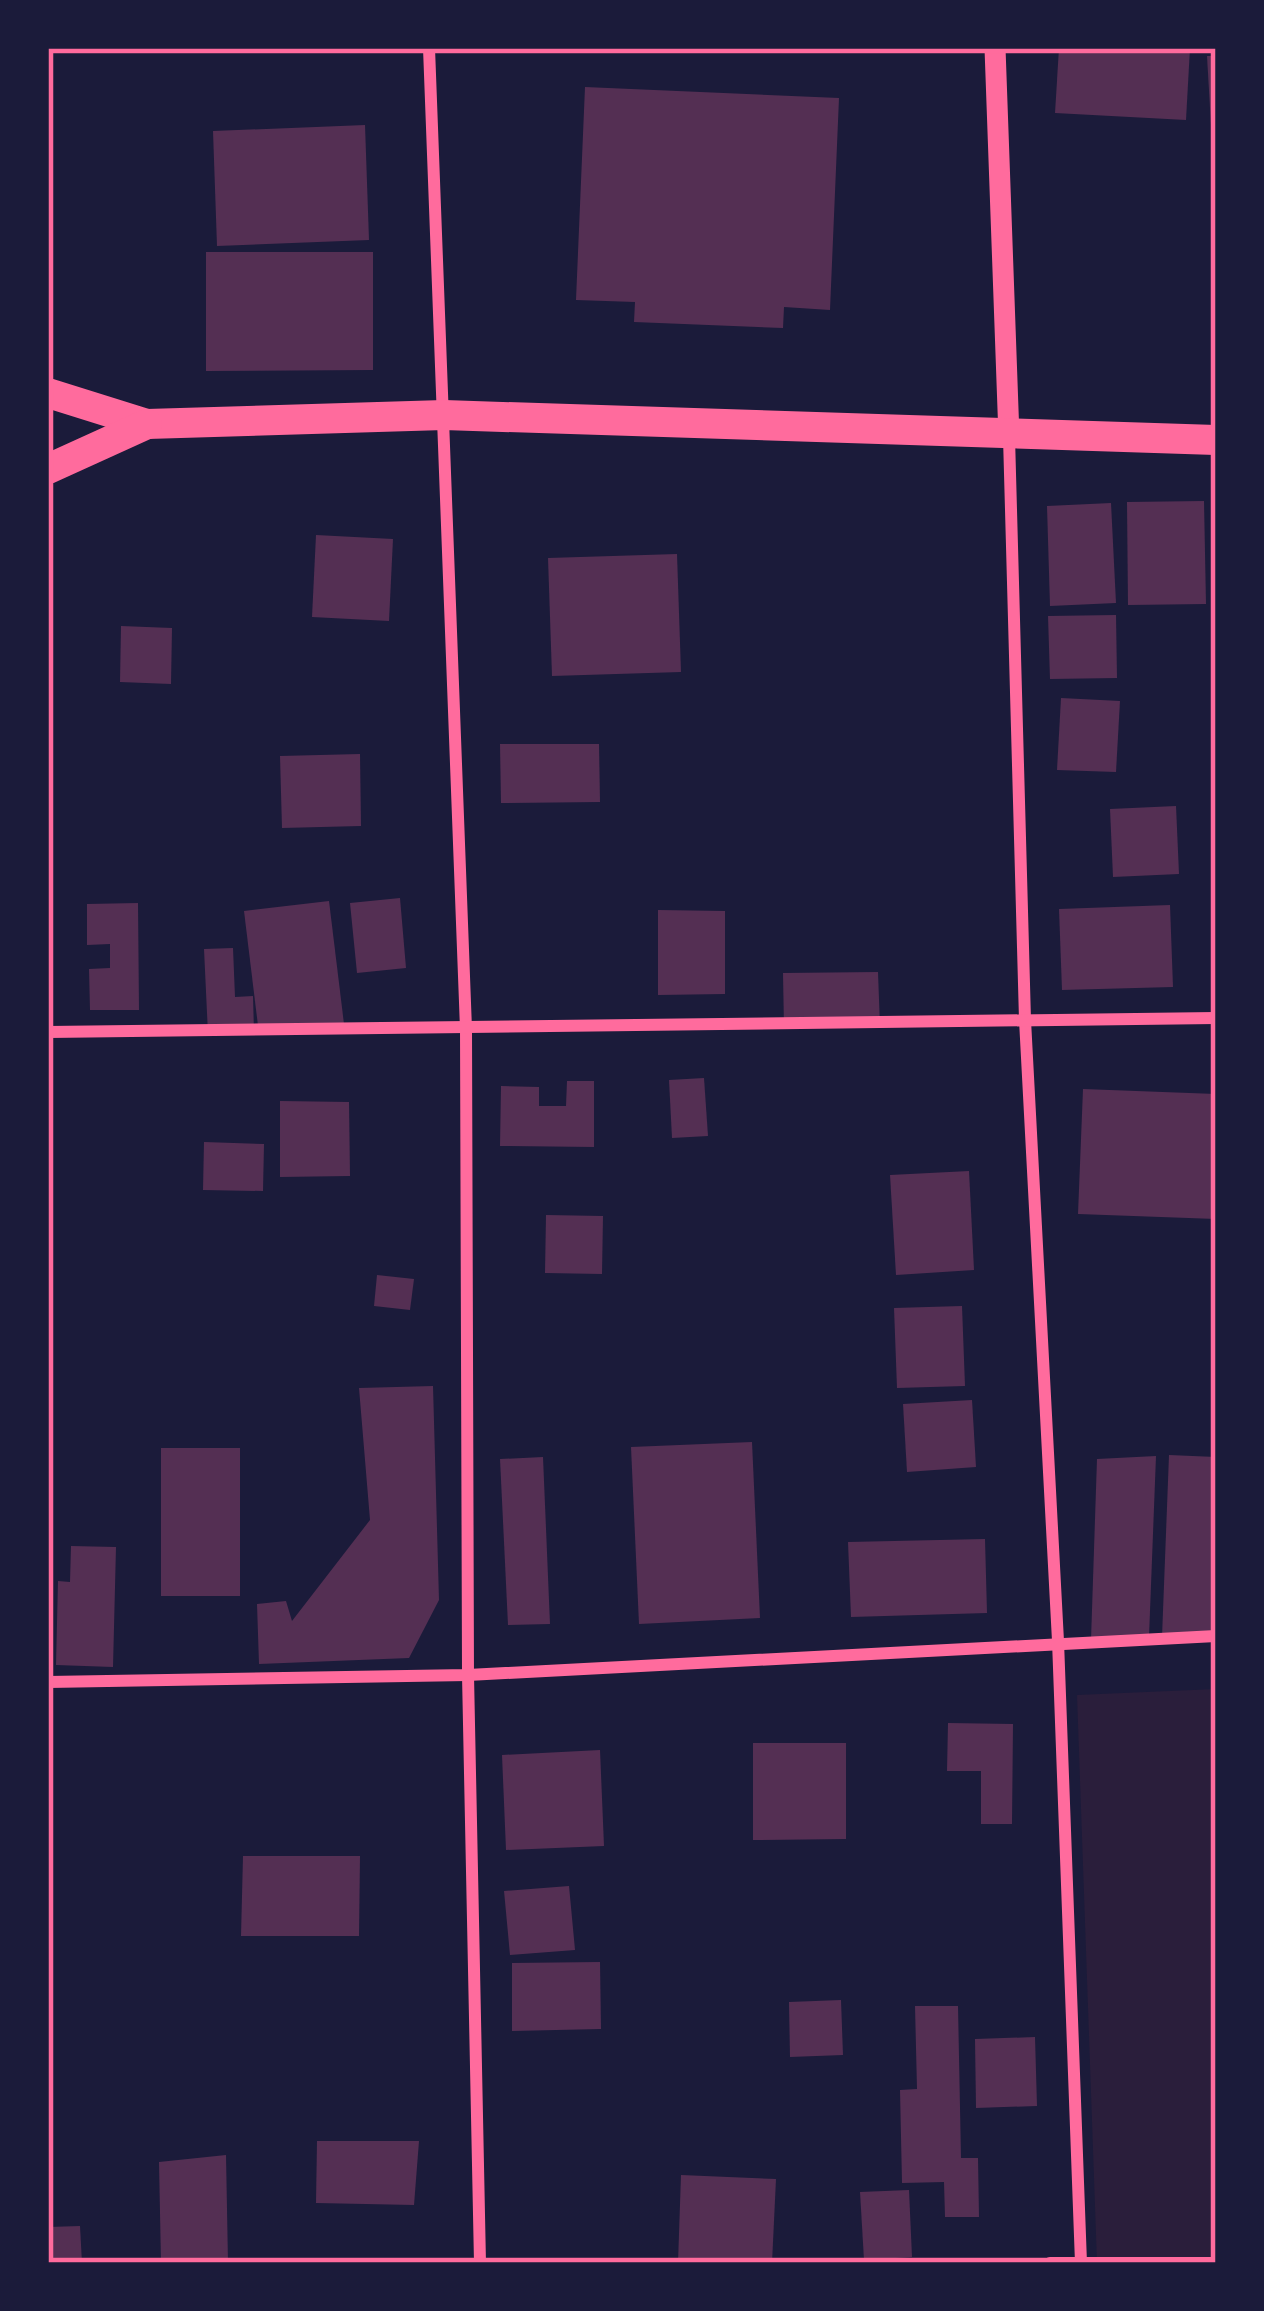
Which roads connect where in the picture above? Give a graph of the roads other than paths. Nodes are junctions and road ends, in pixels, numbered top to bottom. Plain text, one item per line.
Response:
1 (429, 48) edge
2 (995, 48) edge
3 (48, 394) edge
4 (444, 416) junction
5 (146, 424) junction
6 (1009, 437) junction
7 (1216, 440) edge
8 (48, 469) edge
9 (1216, 1018) edge
10 (1024, 1020) junction
11 (466, 1029) junction
12 (48, 1032) edge
13 (1216, 1636) edge
14 (1058, 1641) junction
15 (468, 1675) junction
16 (48, 1682) edge
17 (1081, 2262) edge
18 (480, 2263) edge
19 (1050, 2263) edge
20 (1210, 2263) edge

1 - 4 street
2 - 6 street
3 - 5 main road
4 - 5 main road
4 - 6 main road
4 - 11 street
5 - 8 main road
6 - 7 main road
6 - 10 street
9 - 10 street
10 - 11 street
10 - 14 street
11 - 12 street
11 - 15 street
13 - 14 street
14 - 15 street
14 - 17 street
15 - 16 street
15 - 18 street
17 - 19 street
17 - 20 street

